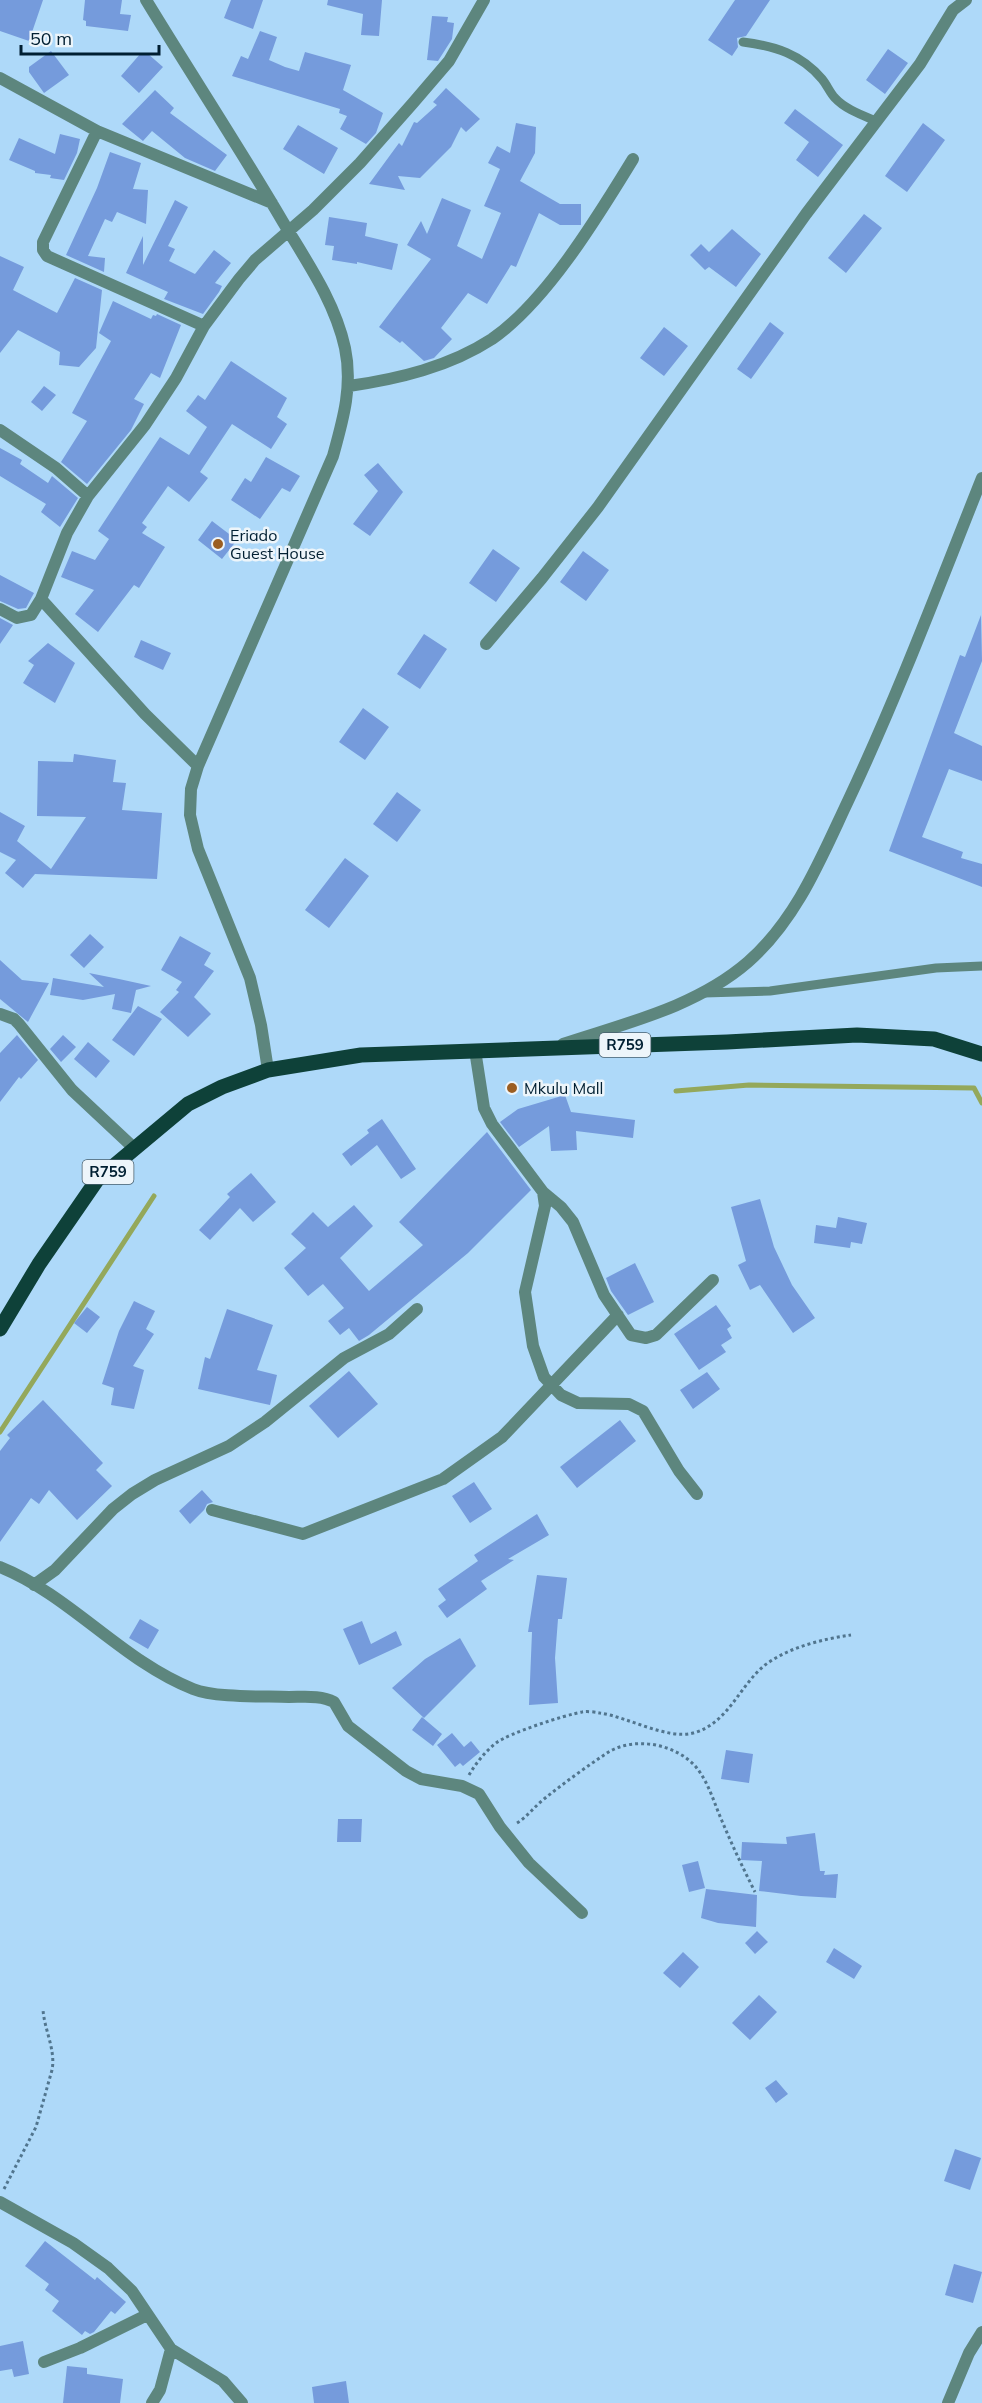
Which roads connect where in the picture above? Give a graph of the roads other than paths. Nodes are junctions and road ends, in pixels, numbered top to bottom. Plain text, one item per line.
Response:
1 (146, 0) edge
2 (484, 0) edge
3 (966, 0) edge
4 (743, 42) dead end
5 (0, 78) edge
6 (876, 121) junction
7 (97, 131) junction
8 (633, 159) dead end
9 (272, 203) junction
10 (289, 232) junction
11 (204, 326) junction
12 (349, 386) junction
13 (0, 430) edge
14 (982, 478) edge
15 (88, 496) junction
16 (41, 599) junction
17 (0, 609) edge
18 (486, 644) dead end
19 (198, 766) junction
20 (982, 966) edge
21 (703, 993) junction
22 (0, 1014) edge
23 (556, 1047) junction
24 (475, 1050) junction
25 (982, 1053) edge
26 (268, 1070) junction
27 (135, 1149) junction
28 (543, 1192) junction
29 (713, 1280) dead end
30 (417, 1309) dead end
31 (618, 1316) junction
32 (0, 1329) edge
33 (552, 1386) junction
34 (697, 1494) dead end
35 (212, 1510) dead end
36 (0, 1567) edge
37 (34, 1585) junction
38 (582, 1913) dead end
39 (0, 2202) edge
40 (147, 2315) junction
41 (982, 2332) edge
42 (171, 2349) junction
43 (44, 2362) dead end
44 (152, 2403) edge
45 (242, 2403) edge
46 (948, 2403) edge

1 - 9 street
2 - 10 street
3 - 6 street
4 - 6 lane
5 - 7 street
6 - 18 street
7 - 9 street
7 - 11 street
8 - 12 street
9 - 10 street
10 - 11 street
10 - 12 street
11 - 15 street
12 - 19 street
13 - 15 street
14 - 21 street
15 - 16 street
16 - 17 street
16 - 19 street
19 - 26 street
20 - 21 lane
21 - 23 street
22 - 27 street
23 - 24 main road, R759
23 - 25 main road, R759
24 - 26 main road, R759
24 - 28 street
26 - 27 main road, R759
27 - 32 main road, R759
28 - 31 street
28 - 33 street
29 - 31 street
30 - 37 street
31 - 33 street
33 - 34 street
33 - 35 street
36 - 37 street
37 - 38 street
39 - 40 street
40 - 42 street
40 - 43 street
41 - 46 street
42 - 44 street
42 - 45 street

